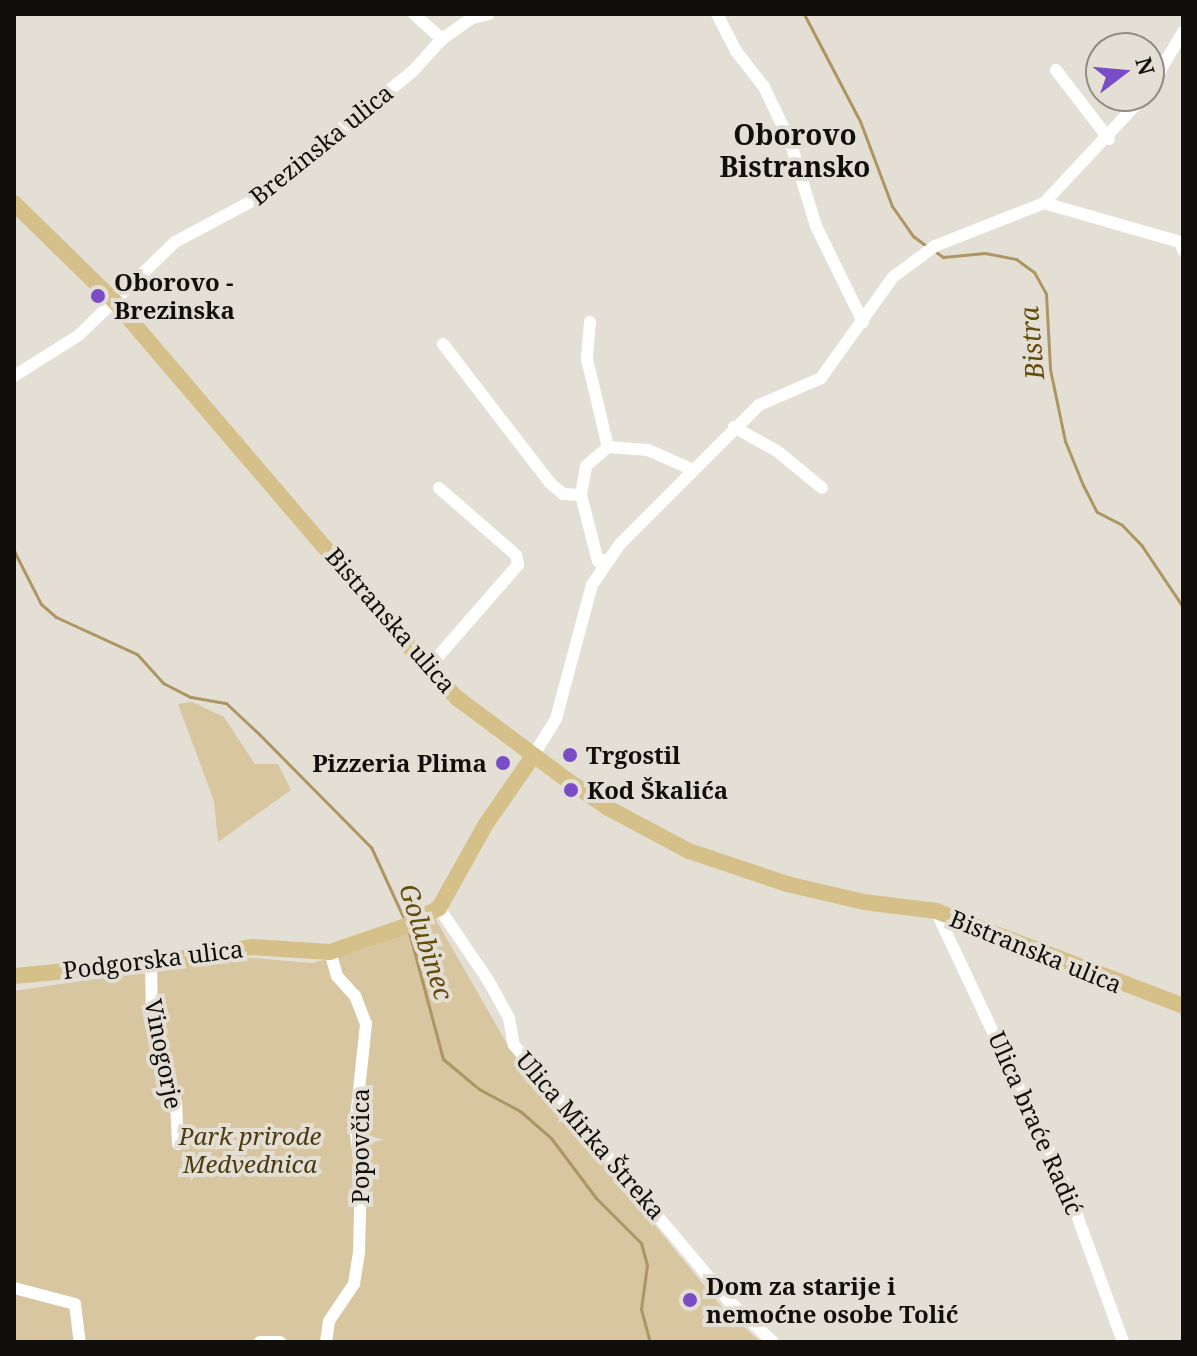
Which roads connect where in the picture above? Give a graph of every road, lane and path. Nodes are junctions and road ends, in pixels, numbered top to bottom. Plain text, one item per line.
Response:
1 (414, 14) edge
2 (489, 14) edge
3 (717, 14) edge
4 (1183, 32) edge
5 (442, 39) junction
6 (1165, 62) edge
7 (1056, 70) dead end
8 (1131, 112) edge
9 (1109, 139) junction
10 (14, 203) edge
11 (1044, 203) junction
12 (1183, 250) edge
13 (115, 302) junction
14 (590, 322) dead end
15 (863, 322) junction
16 (443, 344) dead end
17 (14, 376) edge
18 (734, 427) junction
19 (608, 447) junction
20 (691, 469) junction
21 (439, 488) dead end
22 (822, 488) dead end
23 (581, 495) junction
24 (606, 560) junction
25 (428, 668) junction
26 (533, 756) junction
27 (439, 908) junction
28 (936, 911) junction
29 (330, 952) junction
30 (151, 963) junction
31 (14, 976) edge
32 (1183, 1006) edge
33 (178, 1144) dead end
34 (14, 1288) edge
35 (80, 1342) edge
36 (260, 1342) edge
37 (280, 1342) edge
38 (326, 1342) edge
39 (773, 1342) edge
40 (1123, 1342) edge

1 - 5 street
2 - 5 street, Brezinska ulica
3 - 15 street
4 - 6 street
5 - 13 street, Brezinska ulica
7 - 9 street
8 - 9 street
9 - 11 street
10 - 13 main road, Bistranska ulica
11 - 12 street
11 - 15 street
13 - 17 street
13 - 25 main road, Bistranska ulica
14 - 19 street
15 - 18 street
16 - 23 street
18 - 20 street
18 - 22 street
19 - 20 street
19 - 23 street
20 - 24 street
21 - 25 street
23 - 24 street
24 - 26 street
25 - 26 main road, Bistranska ulica
26 - 27 main road
26 - 28 main road, Bistranska ulica
27 - 29 main road, Podgorska ulica
27 - 39 street, Ulica Mirka Štreka
28 - 32 main road, Bistranska ulica
28 - 40 street, Ulica braće Radić
29 - 30 main road, Podgorska ulica
29 - 38 street, Popovčica
30 - 31 main road, Podgorska ulica
30 - 33 street, Vinogorje
34 - 35 street
36 - 37 street

